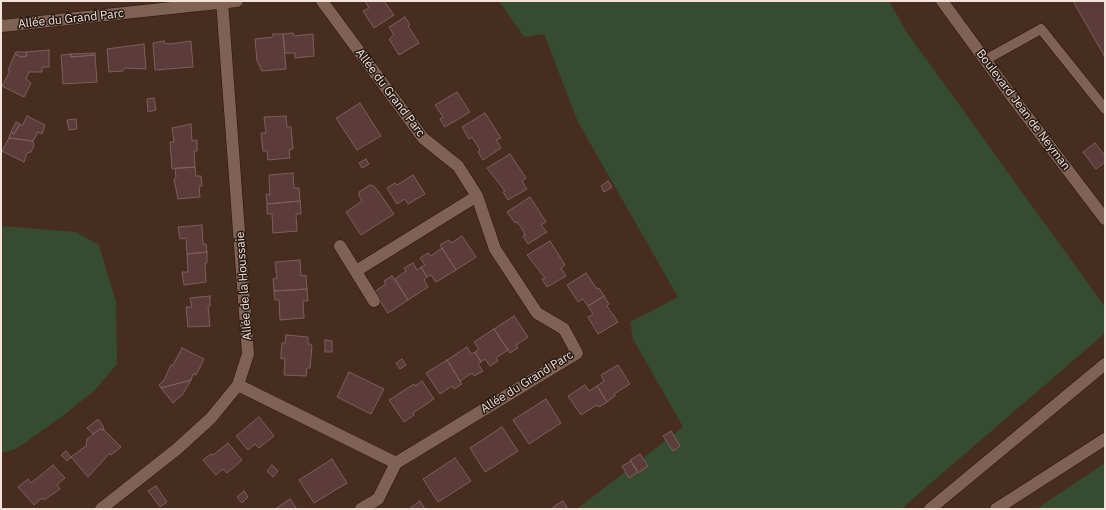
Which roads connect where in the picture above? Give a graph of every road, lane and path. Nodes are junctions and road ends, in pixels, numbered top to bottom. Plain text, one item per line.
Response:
1 (222, 1) edge
2 (237, 1) edge
3 (322, 1) edge
4 (942, 1) edge
5 (1, 27) edge
6 (984, 60) junction
7 (1105, 109) edge
8 (476, 196) junction
9 (1105, 219) edge
10 (340, 246) dead end
11 (356, 271) junction
12 (374, 301) dead end
13 (1105, 364) edge
14 (238, 385) junction
15 (1105, 439) edge
16 (396, 463) junction
17 (101, 509) edge
18 (361, 509) edge
19 (930, 509) edge
20 (996, 509) edge

1 - 2 street, Allée du Grand Parc
1 - 5 street, Allée du Grand Parc
1 - 14 street, Allée de la Houssaie
3 - 8 street, Allée du Grand Parc
4 - 6 street, Boulevard Jean de Neyman
6 - 7 lane
6 - 9 street, Boulevard Jean de Neyman
8 - 11 street
8 - 16 street, Allée du Grand Parc
10 - 11 street
11 - 12 street
13 - 19 street
14 - 16 street
14 - 17 street, Allée de la Houssaie
15 - 20 street
16 - 18 street

